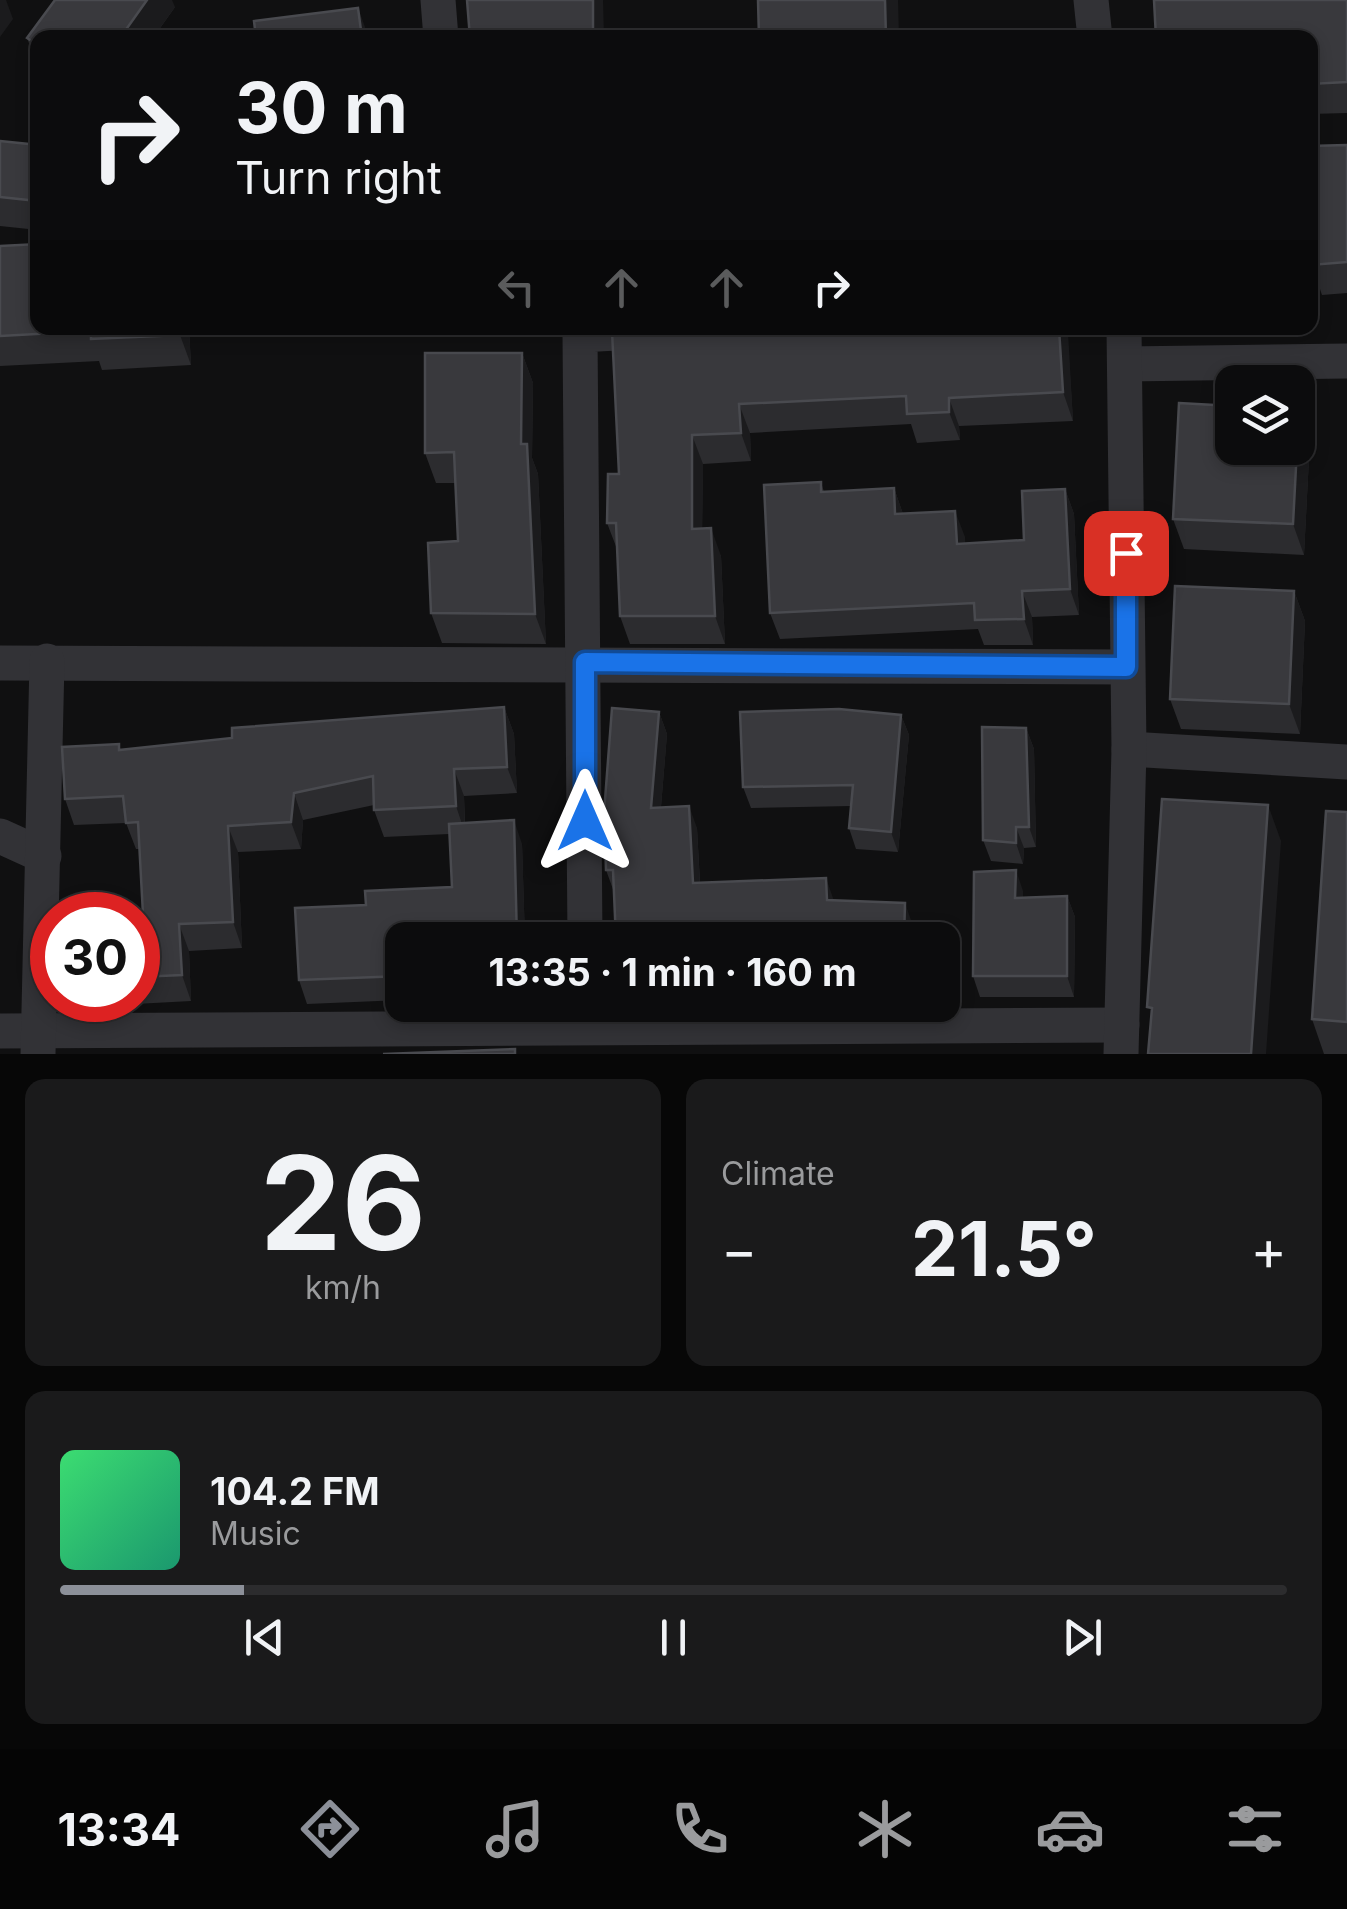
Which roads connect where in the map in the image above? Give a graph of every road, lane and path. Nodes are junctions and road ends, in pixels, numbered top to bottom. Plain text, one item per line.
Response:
1 (438, 0) edge
2 (1091, 0) edge
3 (440, 30) edge
4 (1095, 30) edge
5 (573, 335) edge
6 (1124, 335) edge
7 (1347, 360) edge
8 (1124, 364) junction
9 (48, 661) junction
10 (585, 662) junction
11 (0, 663) edge
12 (1126, 667) junction
13 (1129, 749) junction
14 (1347, 762) edge
15 (0, 836) edge
16 (44, 856) junction
17 (585, 922) edge
18 (585, 1028) edge
19 (0, 1031) edge
20 (1121, 1039) edge
21 (38, 1043) edge

1 - 3 street
2 - 4 street
5 - 10 street
6 - 8 street
7 - 8 street
8 - 12 street
9 - 10 street
9 - 11 street
9 - 16 street
10 - 12 street
10 - 17 street
12 - 13 street
13 - 14 street
13 - 20 street
15 - 16 street
16 - 21 street
18 - 20 street
18 - 21 street
19 - 21 street

